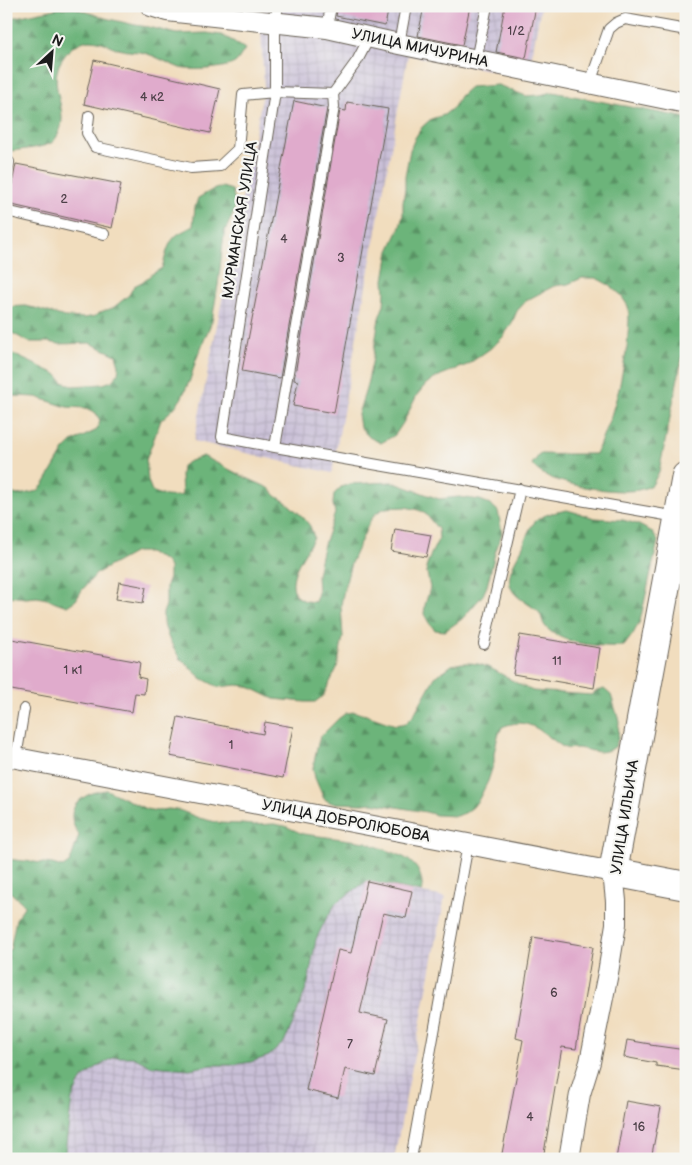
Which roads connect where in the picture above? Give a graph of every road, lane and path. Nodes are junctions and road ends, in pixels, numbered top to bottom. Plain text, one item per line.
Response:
1 (151, 6) edge
2 (331, 6) edge
3 (406, 6) edge
4 (487, 6) edge
5 (276, 14) edge
6 (327, 28) junction
7 (686, 33) edge
8 (369, 38) junction
9 (399, 44) junction
10 (476, 60) junction
11 (590, 83) junction
12 (275, 92) junction
13 (333, 94) junction
14 (686, 103) edge
15 (89, 116) dead end
16 (9, 162) dead end
17 (6, 177) edge
18 (6, 211) edge
19 (104, 234) dead end
20 (276, 447) junction
21 (686, 476) edge
22 (520, 490) junction
23 (682, 518) edge
24 (484, 644) dead end
25 (24, 708) dead end
26 (11, 757) edge
27 (468, 844) junction
28 (613, 872) junction
29 (686, 886) edge
30 (411, 1159) edge
31 (569, 1159) edge

1 - 5 street, УЛИЦА МИЧУРИНА
2 - 6 lane
3 - 9 lane
4 - 10 lane
5 - 6 street, УЛИЦА МИЧУРИНА
5 - 12 lane, МУРМАНСКАЯ УЛИЦА
6 - 8 street, УЛИЦА МИЧУРИНА
7 - 11 lane
8 - 9 street, УЛИЦА МИЧУРИНА
8 - 13 lane
9 - 10 street, УЛИЦА МИЧУРИНА
10 - 11 street, УЛИЦА МИЧУРИНА
11 - 14 street, УЛИЦА МИЧУРИНА
12 - 13 lane
12 - 15 lane
12 - 20 lane, МУРМАНСКАЯ УЛИЦА
13 - 20 lane
16 - 17 lane
18 - 19 lane
20 - 22 lane
21 - 23 street, УЛИЦА ИЛЬИЧА
22 - 23 lane
22 - 24 lane
23 - 28 street, УЛИЦА ИЛЬИЧА
25 - 26 lane
26 - 27 street, УЛИЦА ДОБРОЛЮБОВА
27 - 28 street, УЛИЦА ДОБРОЛЮБОВА
27 - 30 lane
28 - 29 street, УЛИЦА ДОБРОЛЮБОВА
28 - 31 street, УЛИЦА ИЛЬИЧА

